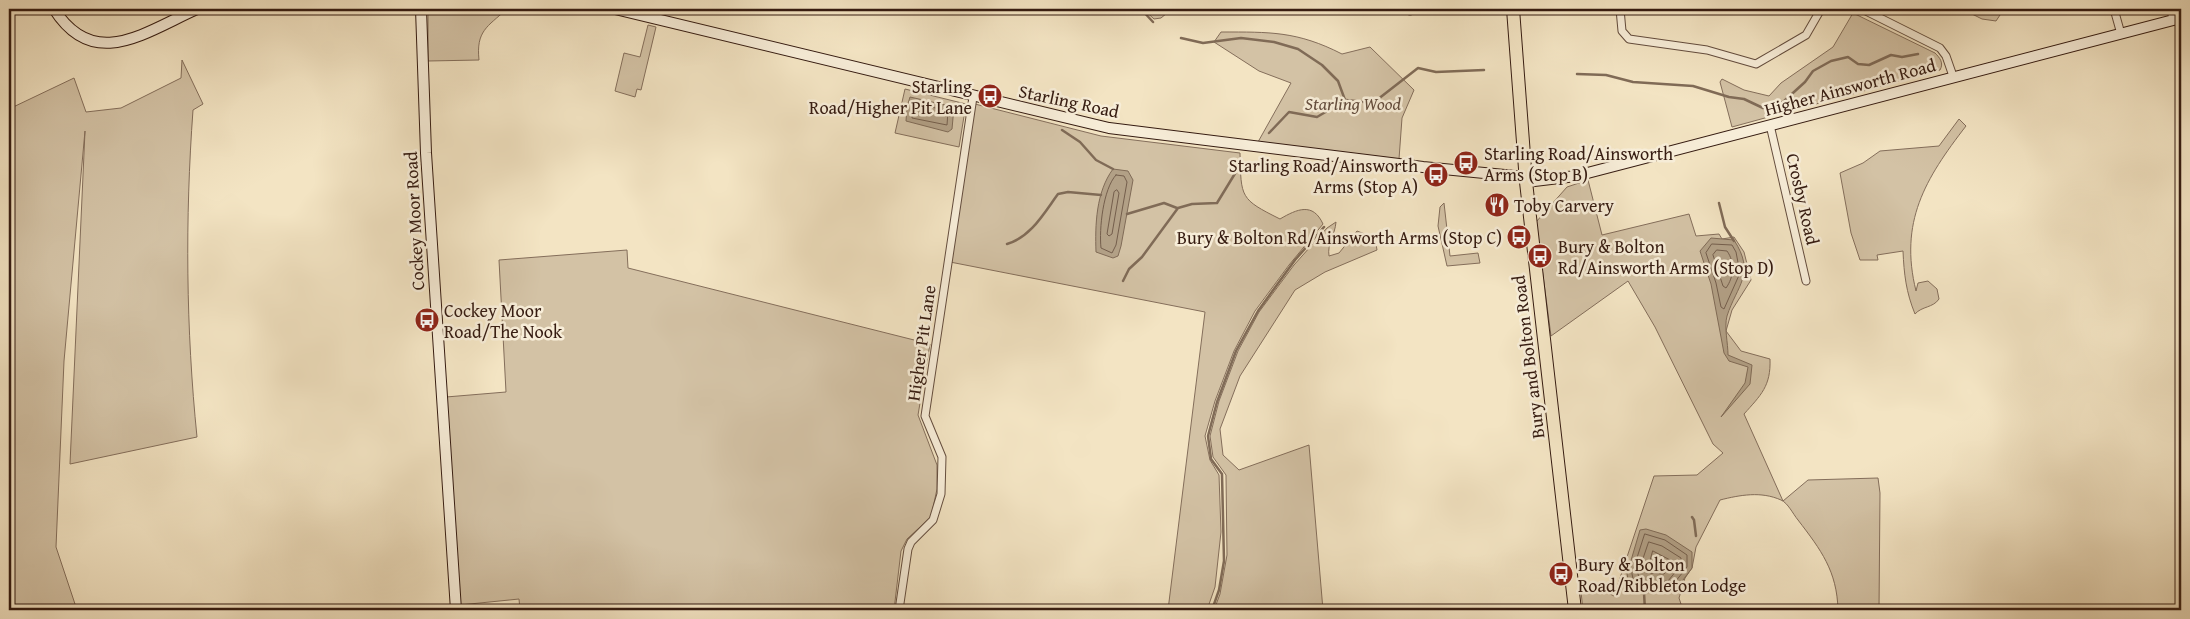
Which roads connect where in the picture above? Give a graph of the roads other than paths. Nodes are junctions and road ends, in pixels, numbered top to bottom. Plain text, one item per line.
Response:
1 (54, 9) edge
2 (197, 9) edge
3 (421, 9) edge
4 (615, 9) edge
5 (1513, 9) edge
6 (1620, 9) edge
7 (1821, 9) edge
8 (1862, 9) edge
9 (2114, 9) edge
10 (2170, 9) edge
11 (2178, 19) edge
12 (2121, 34) junction
13 (1953, 76) junction
14 (973, 97) junction
15 (1770, 125) junction
16 (1525, 179) junction
17 (1806, 281) dead end
18 (456, 610) edge
19 (899, 610) edge
20 (1575, 610) edge

1 - 2 main road
3 - 18 main road, Cockey Moor Road
4 - 14 main road, Starling Road
5 - 16 highway, Bury and Bolton Road
6 - 7 street
8 - 13 street
9 - 12 street
10 - 11 street
11 - 12 main road, Higher Ainsworth Road
12 - 13 main road, Higher Ainsworth Road
13 - 15 main road, Higher Ainsworth Road
14 - 16 main road, Starling Road
14 - 19 street, Higher Pit Lane
15 - 16 main road, Higher Ainsworth Road
15 - 17 street, Crosby Road
16 - 20 highway, Bury and Bolton Road

